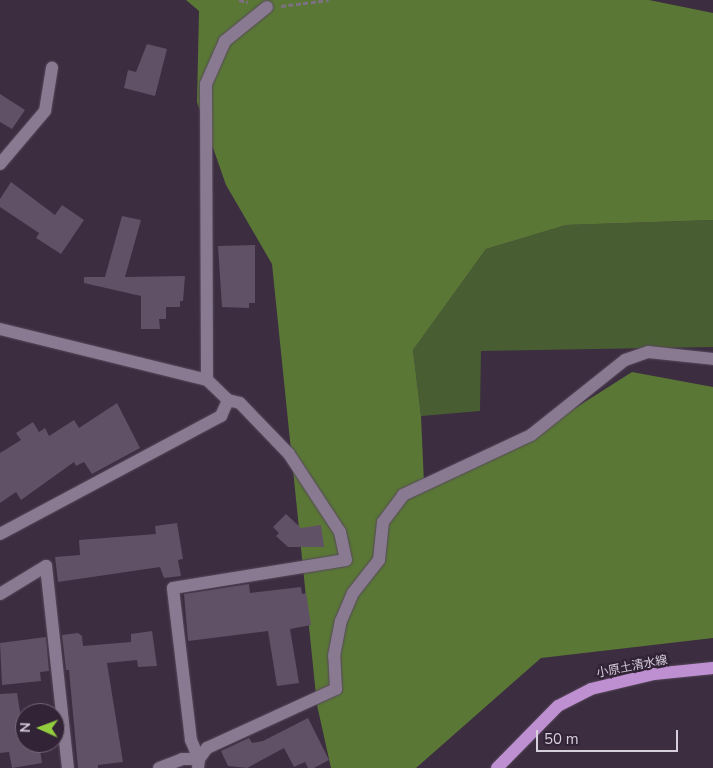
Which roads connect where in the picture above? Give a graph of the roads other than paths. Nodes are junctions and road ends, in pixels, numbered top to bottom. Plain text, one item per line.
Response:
1 (267, 7) dead end
2 (52, 68) dead end
3 (0, 164) edge
4 (0, 329) edge
5 (713, 359) edge
6 (207, 380) junction
7 (228, 400) junction
8 (0, 534) edge
9 (0, 594) edge
10 (713, 668) edge
11 (198, 763) edge
12 (68, 768) edge
13 (159, 768) edge
14 (497, 768) edge

1 - 6 street
2 - 3 street
4 - 6 street
5 - 11 street
6 - 7 street
7 - 8 street
7 - 11 street
9 - 12 street
10 - 14 main road, 小原土清水線
11 - 13 street

